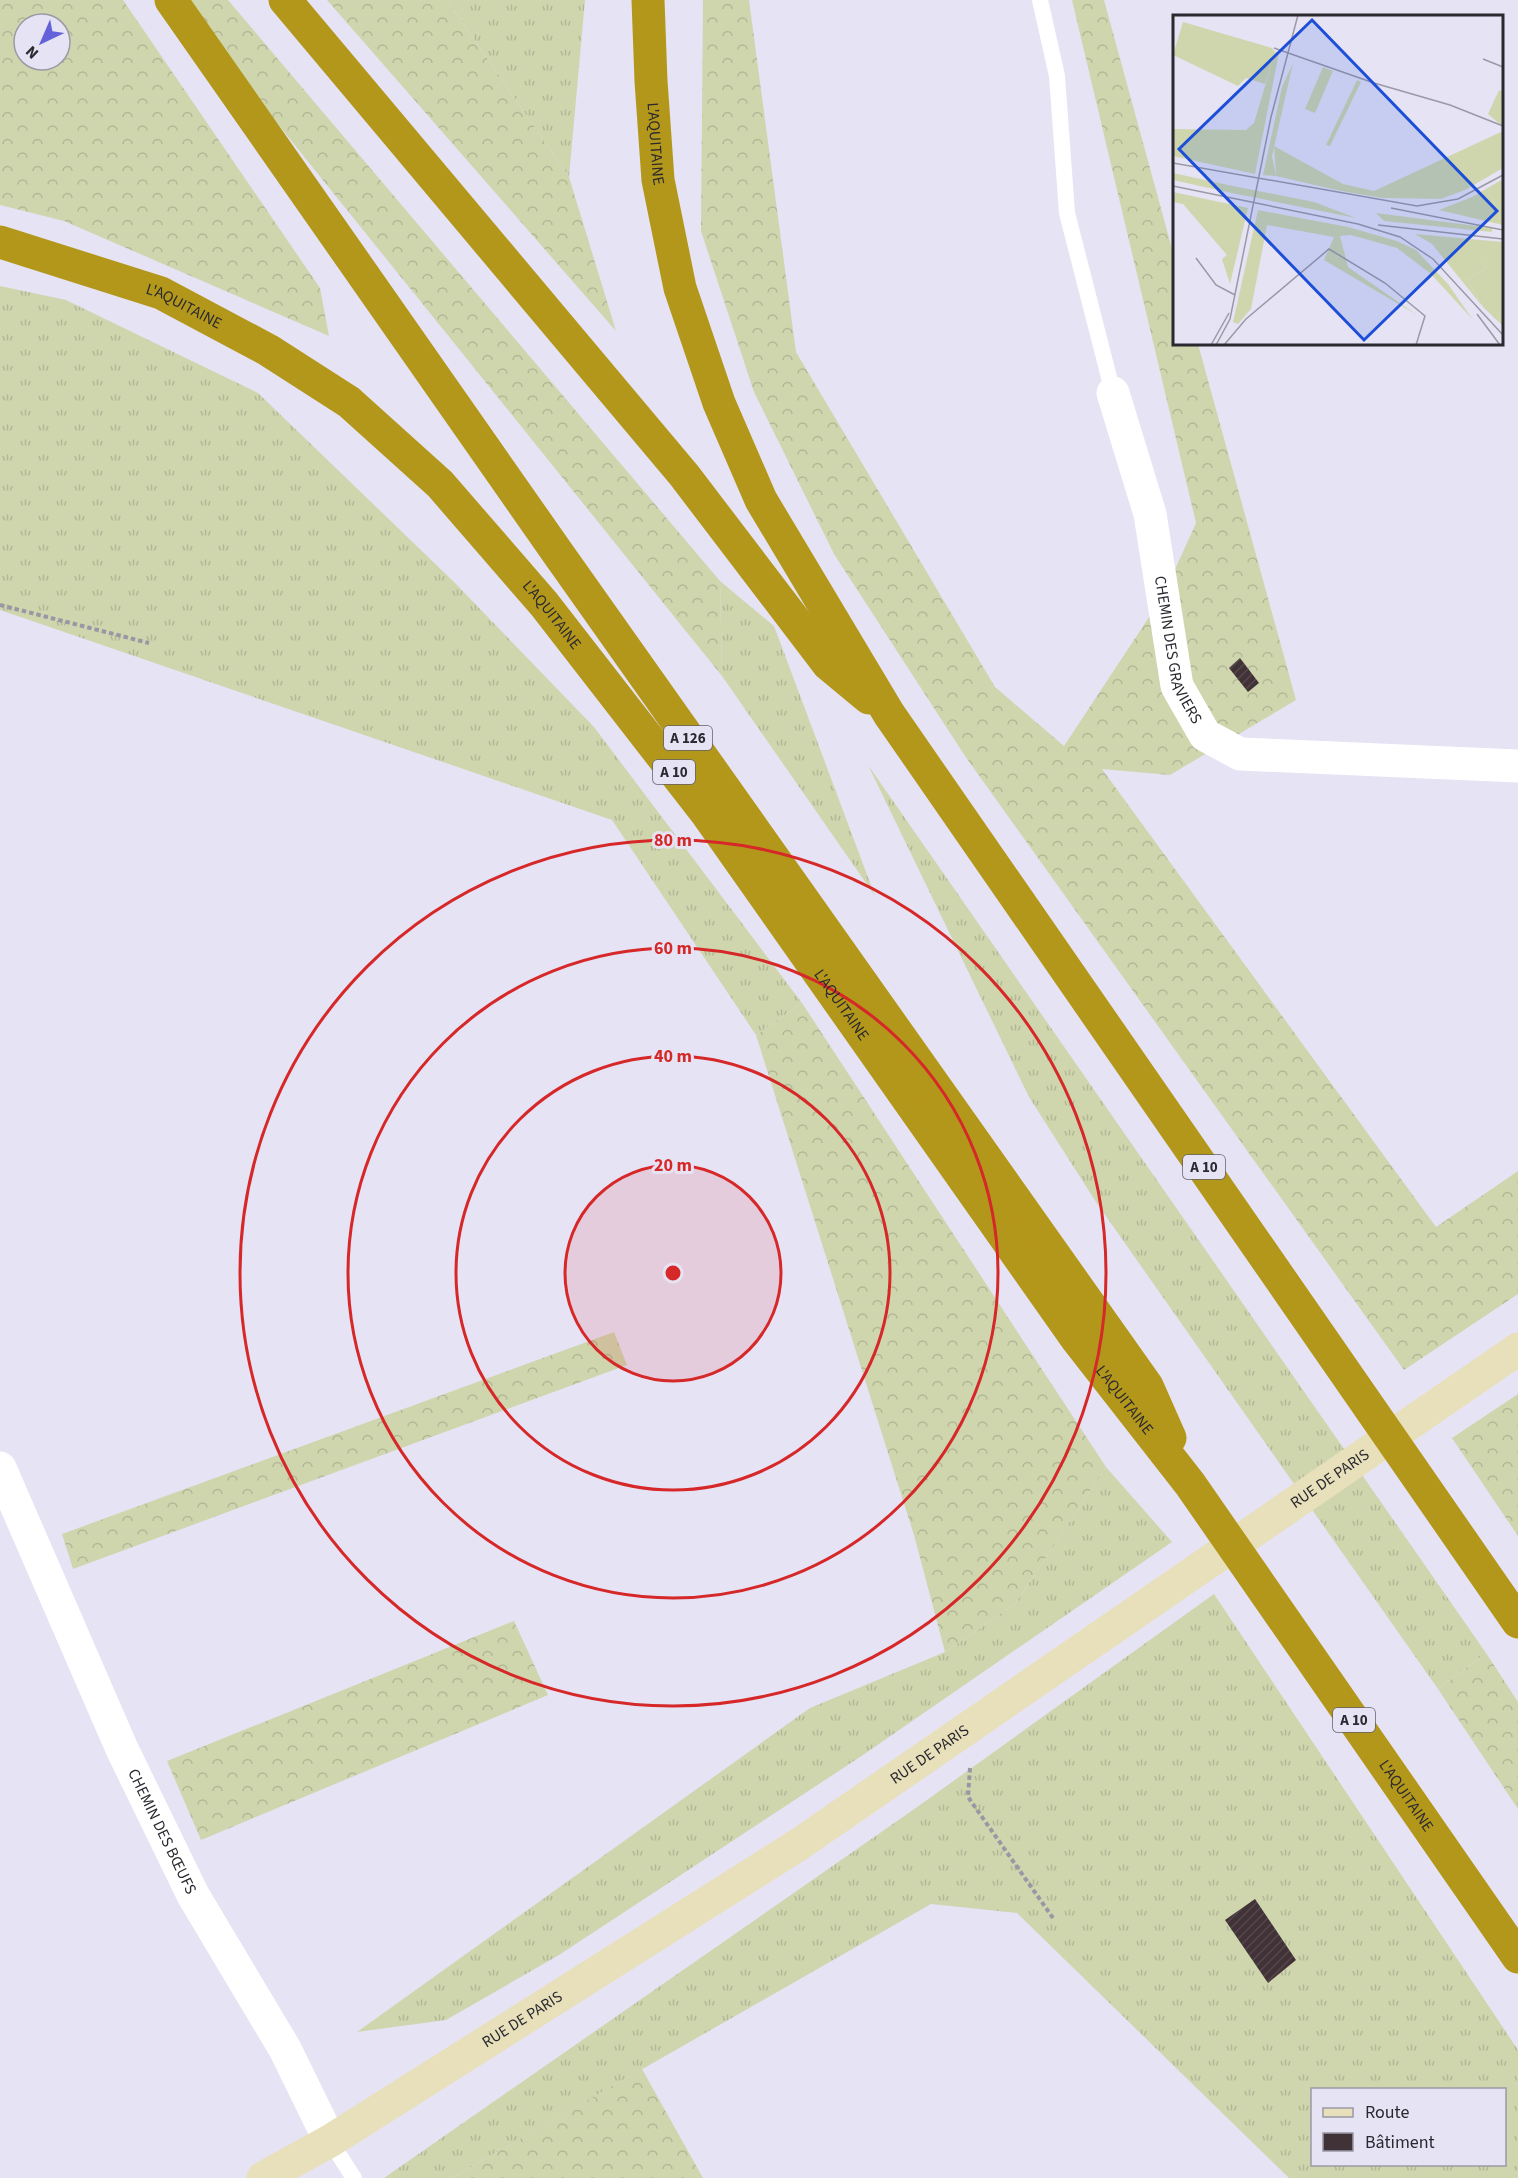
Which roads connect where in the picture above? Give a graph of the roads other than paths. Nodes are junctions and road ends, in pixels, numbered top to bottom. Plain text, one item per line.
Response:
1 (171, 0) edge
2 (285, 0) edge
3 (648, 0) edge
4 (1040, 0) edge
5 (0, 242) edge
6 (1113, 393) joint
7 (889, 714) junction
8 (1518, 766) edge
9 (1518, 1349) edge
10 (0, 1468) edge
11 (1190, 1484) junction
12 (1518, 1622) edge
13 (1518, 1957) edge
14 (330, 2141) junction
15 (263, 2178) edge
16 (354, 2178) edge

1 - 11 highway, A 126
2 - 7 highway
3 - 7 highway, L'AQUITAINE / A 10
4 - 6 lane
5 - 11 highway, L'AQUITAINE / A 10
6 - 8 street, CHEMIN DES GRAVIERS
7 - 12 highway, L'AQUITAINE / A 10
9 - 14 street, RUE DE PARIS
10 - 14 street, CHEMIN DES BŒUFS
11 - 13 highway, L'AQUITAINE / A 10
14 - 15 street, RUE DE PARIS
14 - 16 lane, CHEMIN DES BŒUFS

